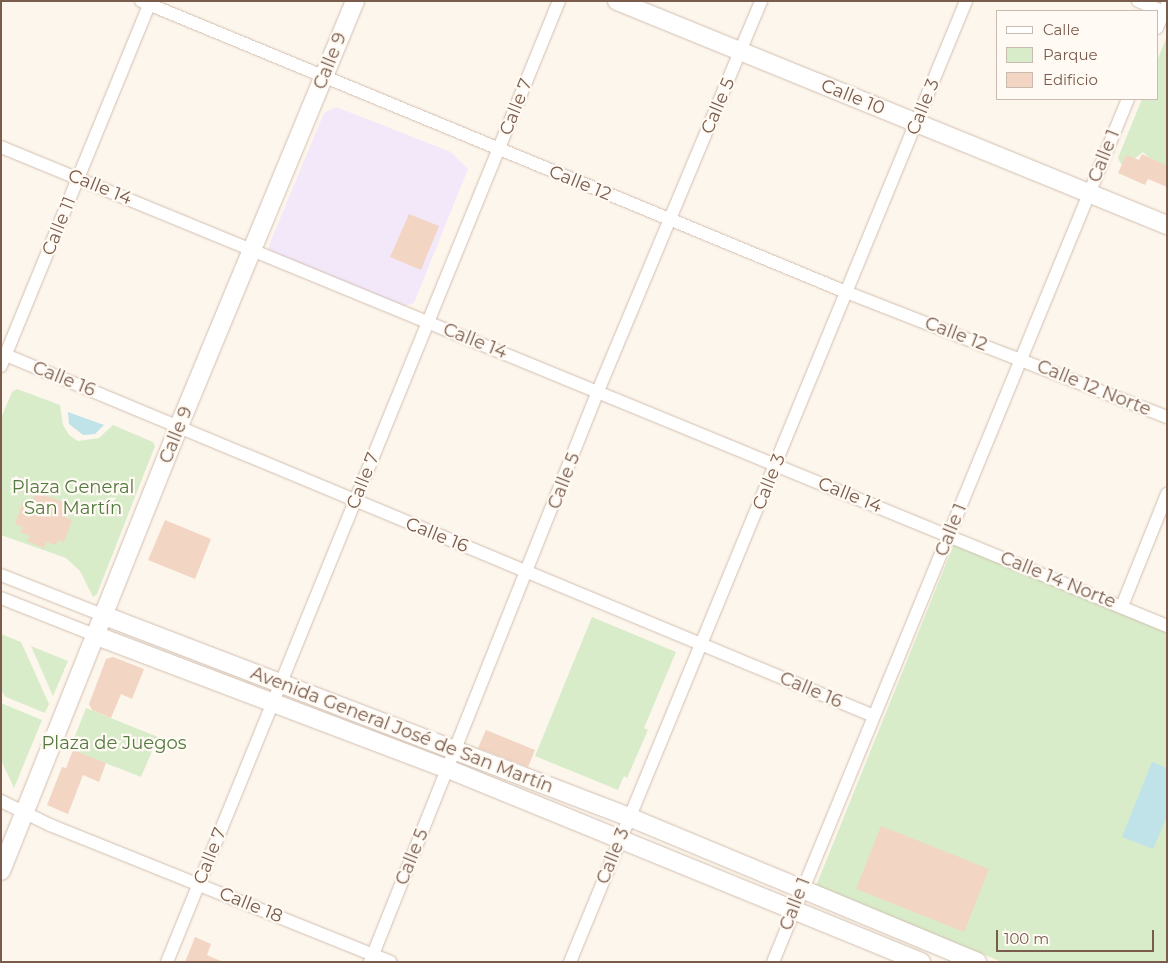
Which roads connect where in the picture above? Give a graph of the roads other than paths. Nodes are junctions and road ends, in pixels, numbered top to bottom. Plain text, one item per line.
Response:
1 (354, 1) edge
2 (559, 1) edge
3 (617, 1) edge
4 (761, 1) edge
5 (966, 1) edge
6 (1138, 1) edge
7 (147, 2) edge
8 (1165, 8) edge
9 (1158, 26) edge
10 (740, 51) junction
11 (324, 75) junction
12 (1128, 100) edge
13 (916, 123) junction
14 (1, 147) edge
15 (499, 149) junction
16 (78, 178) junction
17 (1089, 193) junction
18 (671, 220) junction
19 (1167, 225) edge
20 (252, 250) junction
21 (846, 292) junction
22 (428, 322) junction
23 (3, 358) edge
24 (1022, 358) junction
25 (598, 392) junction
26 (1167, 417) edge
27 (179, 426) junction
28 (776, 464) junction
29 (1167, 494) edge
30 (355, 502) junction
31 (949, 535) junction
32 (529, 570) junction
33 (1, 575) edge
34 (1, 598) edge
35 (1122, 606) junction
36 (105, 616) junction
37 (1167, 626) edge
38 (97, 636) junction
39 (702, 644) junction
40 (280, 682) junction
41 (272, 703) junction
42 (874, 716) junction
43 (454, 751) junction
44 (448, 769) junction
45 (1, 801) edge
46 (26, 811) junction
47 (629, 817) junction
48 (620, 839) junction
49 (1, 870) edge
50 (198, 884) junction
51 (802, 887) junction
52 (793, 909) junction
53 (371, 958) edge
54 (167, 962) edge
55 (391, 962) edge
56 (570, 962) edge
57 (773, 962) edge
58 (921, 962) edge
59 (977, 962) edge

1 - 11 main road, Calle 9
2 - 15 street, Calle 7
3 - 10 main road, Calle 10
4 - 10 street, Calle 5
5 - 13 street, Calle 3
6 - 8 street
7 - 11 street, Calle 12
7 - 16 street, Calle 11
8 - 9 street
10 - 13 main road, Calle 10
10 - 18 street, Calle 5
11 - 15 street, Calle 12
11 - 20 main road, Calle 9
12 - 17 street, Calle 1
13 - 17 main road, Calle 10
13 - 21 street, Calle 3
14 - 16 street, Calle 14
15 - 18 street, Calle 12
15 - 22 street, Calle 7
16 - 20 street, Calle 14
16 - 23 street, Calle 11
17 - 19 main road, Calle 10
17 - 24 street, Calle 1
18 - 21 street, Calle 12
18 - 25 street, Calle 5
20 - 22 street, Calle 14
20 - 27 main road, Calle 9
21 - 24 street, Calle 12
21 - 28 street, Calle 3
22 - 25 street, Calle 14
22 - 30 street, Calle 7
23 - 27 street, Calle 16
24 - 26 street, Calle 12 Norte
24 - 31 street, Calle 1
25 - 28 street, Calle 14
25 - 32 street, Calle 5
27 - 30 street, Calle 16
27 - 36 main road, Calle 9
28 - 31 street, Calle 14
28 - 39 street, Calle 3
29 - 35 street
30 - 32 street, Calle 16
30 - 40 street, Calle 7
31 - 35 street, Calle 14 Norte
31 - 42 street, Calle 1
32 - 39 street, Calle 16
32 - 43 street, Calle 5
33 - 36 street, Avenida General José de San Martín
34 - 38 street, Avenida General José de San Martín
35 - 37 street, Calle 14 Norte
36 - 38 main road, Calle 9
36 - 40 main road, Avenida General José de San Martín
38 - 41 main road, Avenida General José de San Martín
38 - 46 main road, Calle 9
39 - 42 street, Calle 16
39 - 47 street, Calle 3
40 - 41 street, Calle 7
40 - 43 main road, Avenida General José de San Martín
41 - 44 main road, Avenida General José de San Martín
41 - 50 street, Calle 7
42 - 51 street, Calle 1
43 - 44 street, Calle 5
43 - 47 main road, Avenida General José de San Martín
44 - 48 main road, Avenida General José de San Martín
44 - 53 street, Calle 5
45 - 46 street, Calle 18
46 - 49 main road, Calle 9
46 - 50 street, Calle 18
47 - 48 street, Calle 3
47 - 51 main road, Avenida General José de San Martín
48 - 52 main road, Avenida General José de San Martín
48 - 56 street, Calle 3
50 - 53 street, Calle 18
50 - 54 street, Calle 7
51 - 52 street, Calle 1
51 - 59 main road, Avenida General José de San Martín
52 - 57 street, Calle 1
52 - 58 main road, Avenida General José de San Martín
53 - 55 street, Calle 18

